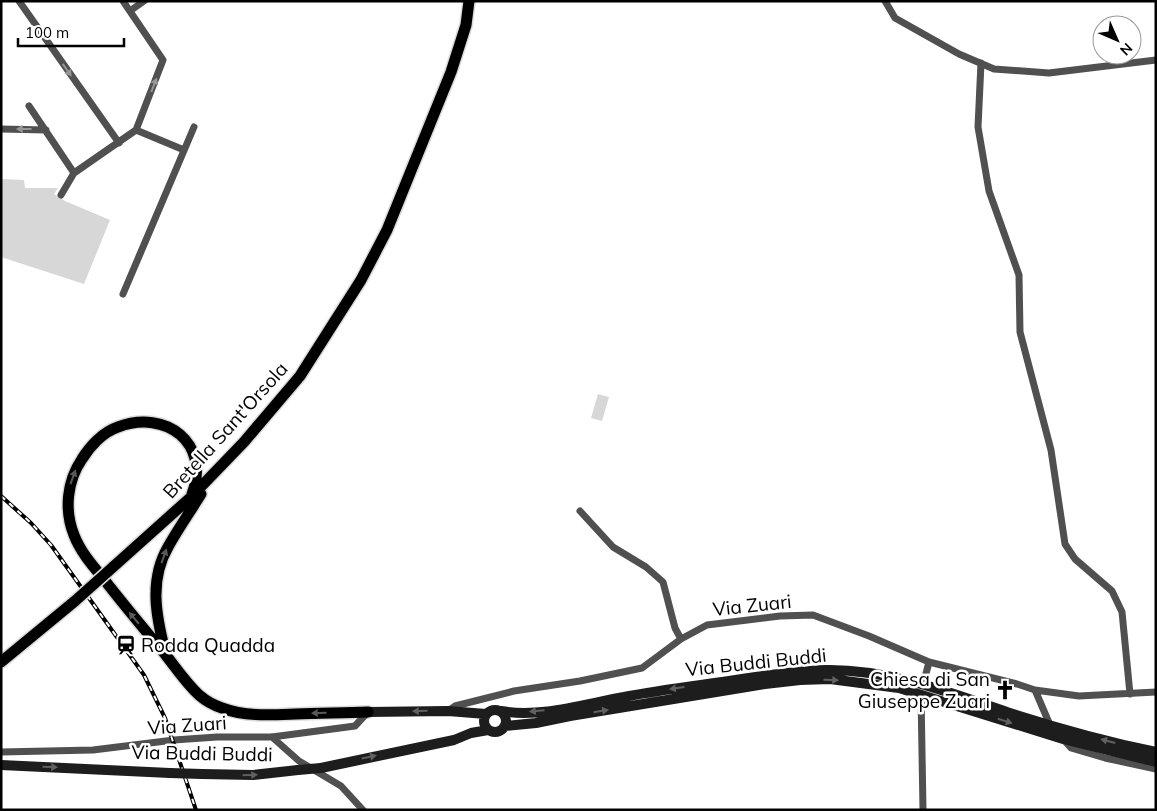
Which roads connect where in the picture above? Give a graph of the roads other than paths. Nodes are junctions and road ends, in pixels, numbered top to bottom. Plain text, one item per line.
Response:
1 (18, 1) edge
2 (123, 1) edge
3 (144, 1) edge
4 (469, 1) edge
5 (885, 1) edge
6 (130, 11) junction
7 (1156, 60) edge
8 (981, 63) junction
9 (29, 106) dead end
10 (194, 126) dead end
11 (1, 129) edge
12 (46, 130) junction
13 (136, 130) junction
14 (119, 144) junction
15 (184, 150) junction
16 (74, 173) junction
17 (61, 195) dead end
18 (123, 294) dead end
19 (208, 480) junction
20 (190, 498) junction
21 (580, 511) dead end
22 (681, 639) junction
23 (166, 655) junction
24 (1, 662) edge
25 (929, 662) junction
26 (922, 690) junction
27 (1035, 690) junction
28 (1156, 692) edge
29 (1130, 694) junction
30 (448, 711) junction
31 (500, 711) junction
32 (368, 712) junction
33 (486, 714) junction
34 (1050, 724) junction
35 (505, 726) junction
36 (488, 730) junction
37 (272, 737) junction
38 (1063, 739) junction
39 (1, 752) edge
40 (1156, 752) edge
41 (1156, 762) edge
42 (1, 765) edge
43 (1156, 769) edge
44 (362, 810) edge
45 (923, 810) edge

1 -> 14 street
2 - 6 street
3 - 6 street
4 - 19 main road, Bretella Sant'Orsola
5 - 8 street
13 -> 6 street
7 - 8 street
8 - 29 street
9 - 12 street
10 - 15 street
12 -> 11 street
12 - 16 street
13 - 14 street
13 - 15 street
14 - 16 street
15 - 18 street
16 - 17 street
19 - 20 main road, Bretella Sant'Orsola
23 -> 19 main road
23 -> 20 main road
20 - 24 main road, Bretella Sant'Orsola, bridge
21 - 22 street
22 - 25 street, Via Zuari
22 - 30 street, Via Zuari
32 -> 23 main road
25 - 26 street
25 - 27 street, Via Zuari
26 -> 31 main road, Via Buddi Buddi
26 - 34 main road, Via Buddi Buddi
35 -> 26 main road, Via Buddi Buddi
26 -> 38 main road, Via Buddi Buddi
26 - 45 street
27 - 29 street, Via Zuari
27 - 34 street
28 - 29 street, Via Zuari
30 -> 32 main road
30 - 33 main road
31 - 33 main road
31 - 35 main road
32 - 37 street, Via Zuari
33 - 36 main road
40 -> 34 main road, Via Buddi Buddi
35 - 36 main road
42 -> 36 main road, Via Buddi Buddi, bridge
37 - 39 street, Via Zuari
37 - 44 street
38 - 41 main road, Via Buddi Buddi
38 - 43 street

